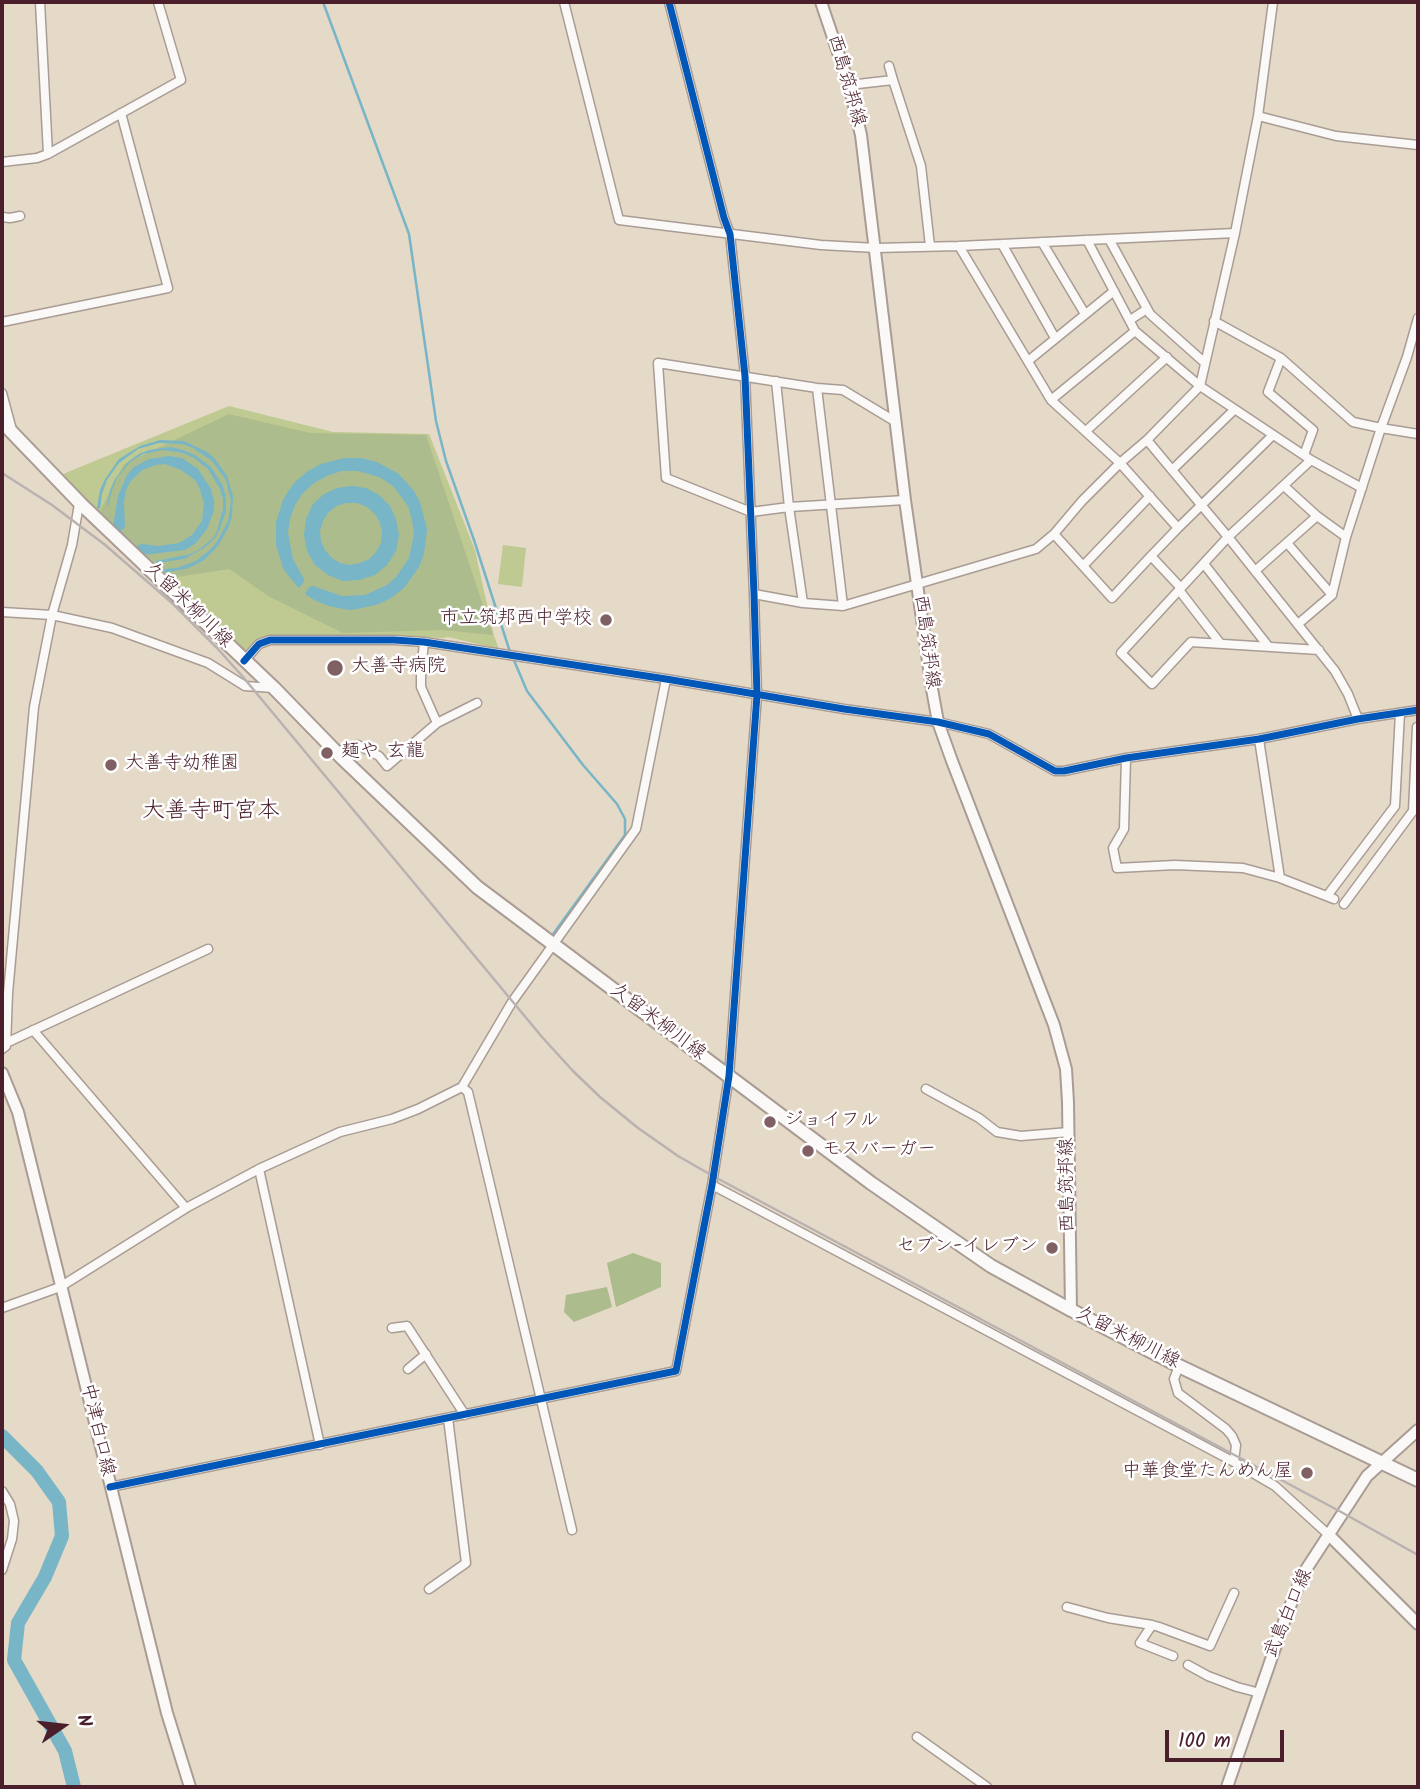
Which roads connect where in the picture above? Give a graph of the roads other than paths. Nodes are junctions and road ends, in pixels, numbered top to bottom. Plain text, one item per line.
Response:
1 (30, 2) edge
2 (158, 2) edge
3 (564, 2) edge
4 (669, 2) edge
5 (821, 2) edge
6 (1273, 2) edge
7 (40, 3) edge
8 (889, 66) dead end
9 (893, 80) junction
10 (849, 85) junction
11 (121, 113) junction
12 (1258, 116) junction
13 (1418, 145) edge
14 (48, 154) junction
15 (2, 162) edge
16 (20, 216) dead end
17 (2, 217) edge
18 (1235, 233) junction
19 (730, 234) junction
20 (1109, 239) junction
21 (1087, 240) junction
22 (1042, 242) junction
23 (1002, 244) junction
24 (930, 246) junction
25 (960, 246) junction
26 (876, 248) junction
27 (1114, 291) junction
28 (1147, 309) junction
29 (1085, 314) junction
30 (1418, 318) edge
31 (1129, 320) junction
32 (1214, 321) junction
33 (2, 322) edge
34 (1135, 331) junction
35 (1055, 338) junction
36 (1167, 358) junction
37 (1281, 358) junction
38 (1028, 361) junction
39 (1205, 363) junction
40 (745, 376) junction
41 (776, 381) junction
42 (1200, 386) junction
43 (817, 388) junction
44 (2, 393) edge
45 (1051, 400) junction
46 (1234, 410) junction
47 (2, 422) edge
48 (896, 422) junction
49 (1381, 428) junction
50 (1086, 431) junction
51 (12, 432) junction
52 (1418, 434) edge
53 (1273, 435) junction
54 (1147, 440) junction
55 (1308, 458) junction
56 (1120, 463) junction
57 (1172, 470) junction
58 (1284, 486) junction
59 (1362, 488) junction
60 (1150, 496) junction
61 (905, 500) junction
62 (81, 504) junction
63 (830, 505) junction
64 (1202, 505) junction
65 (789, 508) junction
66 (751, 512) junction
67 (1317, 516) junction
68 (1178, 528) junction
69 (1054, 534) junction
70 (1228, 537) junction
71 (1346, 537) junction
72 (1287, 543) junction
73 (1151, 556) junction
74 (1204, 564) junction
75 (1083, 566) junction
76 (1255, 570) junction
77 (917, 585) junction
78 (1180, 589) junction
79 (754, 594) junction
80 (1332, 595) junction
81 (803, 603) junction
82 (843, 606) junction
83 (2, 612) edge
84 (52, 615) junction
85 (1298, 624) junction
86 (424, 642) junction
87 (1220, 643) junction
88 (1268, 646) junction
89 (1319, 650) junction
90 (244, 661) junction
91 (666, 679) junction
92 (274, 688) junction
93 (757, 695) junction
94 (477, 703) dead end
95 (1418, 710) edge
96 (1400, 713) junction
97 (1358, 719) junction
98 (938, 722) junction
99 (437, 723) junction
100 (1418, 727) edge
101 (1259, 739) junction
102 (1126, 758) junction
103 (343, 759) junction
104 (1280, 878) junction
105 (1344, 905) dead end
106 (552, 944) junction
107 (208, 949) dead end
108 (33, 1030) junction
109 (4, 1046) edge
110 (2, 1073) edge
111 (729, 1076) junction
112 (462, 1087) junction
113 (926, 1089) dead end
114 (1069, 1132) junction
115 (259, 1169) junction
116 (712, 1185) junction
117 (186, 1208) junction
118 (60, 1287) junction
119 (2, 1308) edge
120 (1071, 1310) junction
121 (392, 1328) dead end
122 (426, 1354) junction
123 (1179, 1366) junction
124 (408, 1369) dead end
125 (541, 1399) junction
126 (465, 1415) junction
127 (448, 1418) junction
128 (1418, 1430) edge
129 (320, 1445) junction
130 (1234, 1462) junction
131 (1381, 1462) junction
132 (1418, 1480) edge
133 (110, 1487) junction
134 (2, 1492) edge
135 (572, 1530) dead end
136 (1330, 1535) junction
137 (2, 1570) edge
138 (429, 1589) dead end
139 (1234, 1593) dead end
140 (1067, 1607) dead end
141 (1418, 1624) edge
142 (1152, 1625) junction
143 (1173, 1656) dead end
144 (1188, 1665) dead end
145 (1260, 1693) junction
146 (917, 1737) dead end
147 (190, 1787) edge
148 (987, 1787) edge
149 (1227, 1787) edge

1 - 7 street
2 - 11 street
3 - 19 street
4 - 19 street
5 - 10 main road, 西島筑邦線
6 - 12 street
7 - 14 street
8 - 9 street
9 - 10 street
9 - 24 street
10 - 26 main road, 西島筑邦線
11 - 14 street
11 - 33 street
12 - 13 street
12 - 18 street
14 - 15 street
16 - 17 street
18 - 20 street
18 - 32 street
19 - 26 street
19 - 40 street
20 - 21 street
20 - 28 street
21 - 22 street
21 - 27 street
22 - 23 street
22 - 29 street
23 - 25 street
23 - 35 street
24 - 25 street
24 - 26 street
25 - 38 street
26 - 48 main road, 西島筑邦線
27 - 29 street
27 - 31 street
28 - 31 street
28 - 39 street
29 - 35 street
30 - 49 street
31 - 34 street
32 - 37 street
32 - 39 street
34 - 36 street
34 - 45 street
35 - 38 street
36 - 42 street
36 - 50 street
37 - 49 street
37 - 55 street
38 - 45 street
39 - 42 street
40 - 41 street
40 - 66 street
40 - 66 street
41 - 43 street
41 - 65 street
42 - 46 street
42 - 54 street
43 - 48 street
43 - 63 street
44 - 51 street
45 - 50 street
46 - 53 street
46 - 57 street
47 - 51 main road, 久留米柳川線
48 - 61 main road, 西島筑邦線
49 - 52 street
49 - 59 street
50 - 56 street
51 - 62 main road, 久留米柳川線
53 - 55 street
53 - 64 street
54 - 56 street
54 - 57 street
55 - 58 street
55 - 59 street
56 - 60 street
56 - 69 street
57 - 64 street
58 - 67 street
58 - 70 street
59 - 71 street
60 - 68 street
60 - 75 street
61 - 63 street
61 - 77 main road, 西島筑邦線
62 - 84 street
62 - 90 main road, 久留米柳川線
63 - 65 street
63 - 82 street
64 - 68 street
64 - 70 street
65 - 66 street
65 - 81 street
66 - 79 street
67 - 71 street
67 - 72 street
68 - 73 street
69 - 75 street
69 - 77 street
70 - 74 street
70 - 76 street
71 - 80 street
72 - 76 street
72 - 80 street
73 - 75 street
73 - 78 street
74 - 78 street
74 - 88 street
76 - 85 street
77 - 82 street
77 - 98 main road, 西島筑邦線
78 - 87 street
78 - 87 street
79 - 81 street
79 - 93 street
80 - 85 street
81 - 82 street
83 - 84 street
84 - 92 street
84 - 109 street
85 - 89 street
86 - 90 street
86 - 91 street
86 - 99 street
87 - 88 street
88 - 89 street
89 - 97 street
90 - 92 main road, 久留米柳川線
91 - 93 street
91 - 106 street
92 - 103 main road, 久留米柳川線
93 - 98 street
93 - 111 street
94 - 99 street
95 - 96 street
96 - 97 street
96 - 104 street
97 - 101 street
98 - 102 street
98 - 114 main road, 西島筑邦線
99 - 103 street
100 - 105 street
101 - 102 street
101 - 104 street
102 - 104 street
103 - 106 main road, 久留米柳川線
106 - 111 main road, 久留米柳川線
106 - 112 street
107 - 108 street
108 - 109 street
108 - 117 street
110 - 118 main road, 中津白口線
111 - 116 street
111 - 120 main road, 久留米柳川線
112 - 115 street
112 - 125 street
113 - 114 street
114 - 120 main road, 西島筑邦線
115 - 117 street
115 - 129 street
116 - 125 street
116 - 130 street
117 - 118 street
118 - 119 street
118 - 133 main road, 中津白口線
120 - 123 main road, 久留米柳川線
121 - 122 street
122 - 124 street
122 - 126 street
123 - 130 street
123 - 131 main road, 久留米柳川線
125 - 126 street
125 - 135 street
126 - 127 street
127 - 129 street
127 - 138 street
128 - 131 main road, 武島白口線
129 - 133 street
130 - 136 street
131 - 132 main road, 久留米柳川線
131 - 136 main road, 武島白口線
133 - 147 main road, 中津白口線
134 - 137 street
136 - 141 main road
136 - 145 main road, 武島白口線
139 - 142 street
140 - 142 street
142 - 143 street
144 - 145 street
145 - 149 main road, 武島白口線
146 - 148 street

